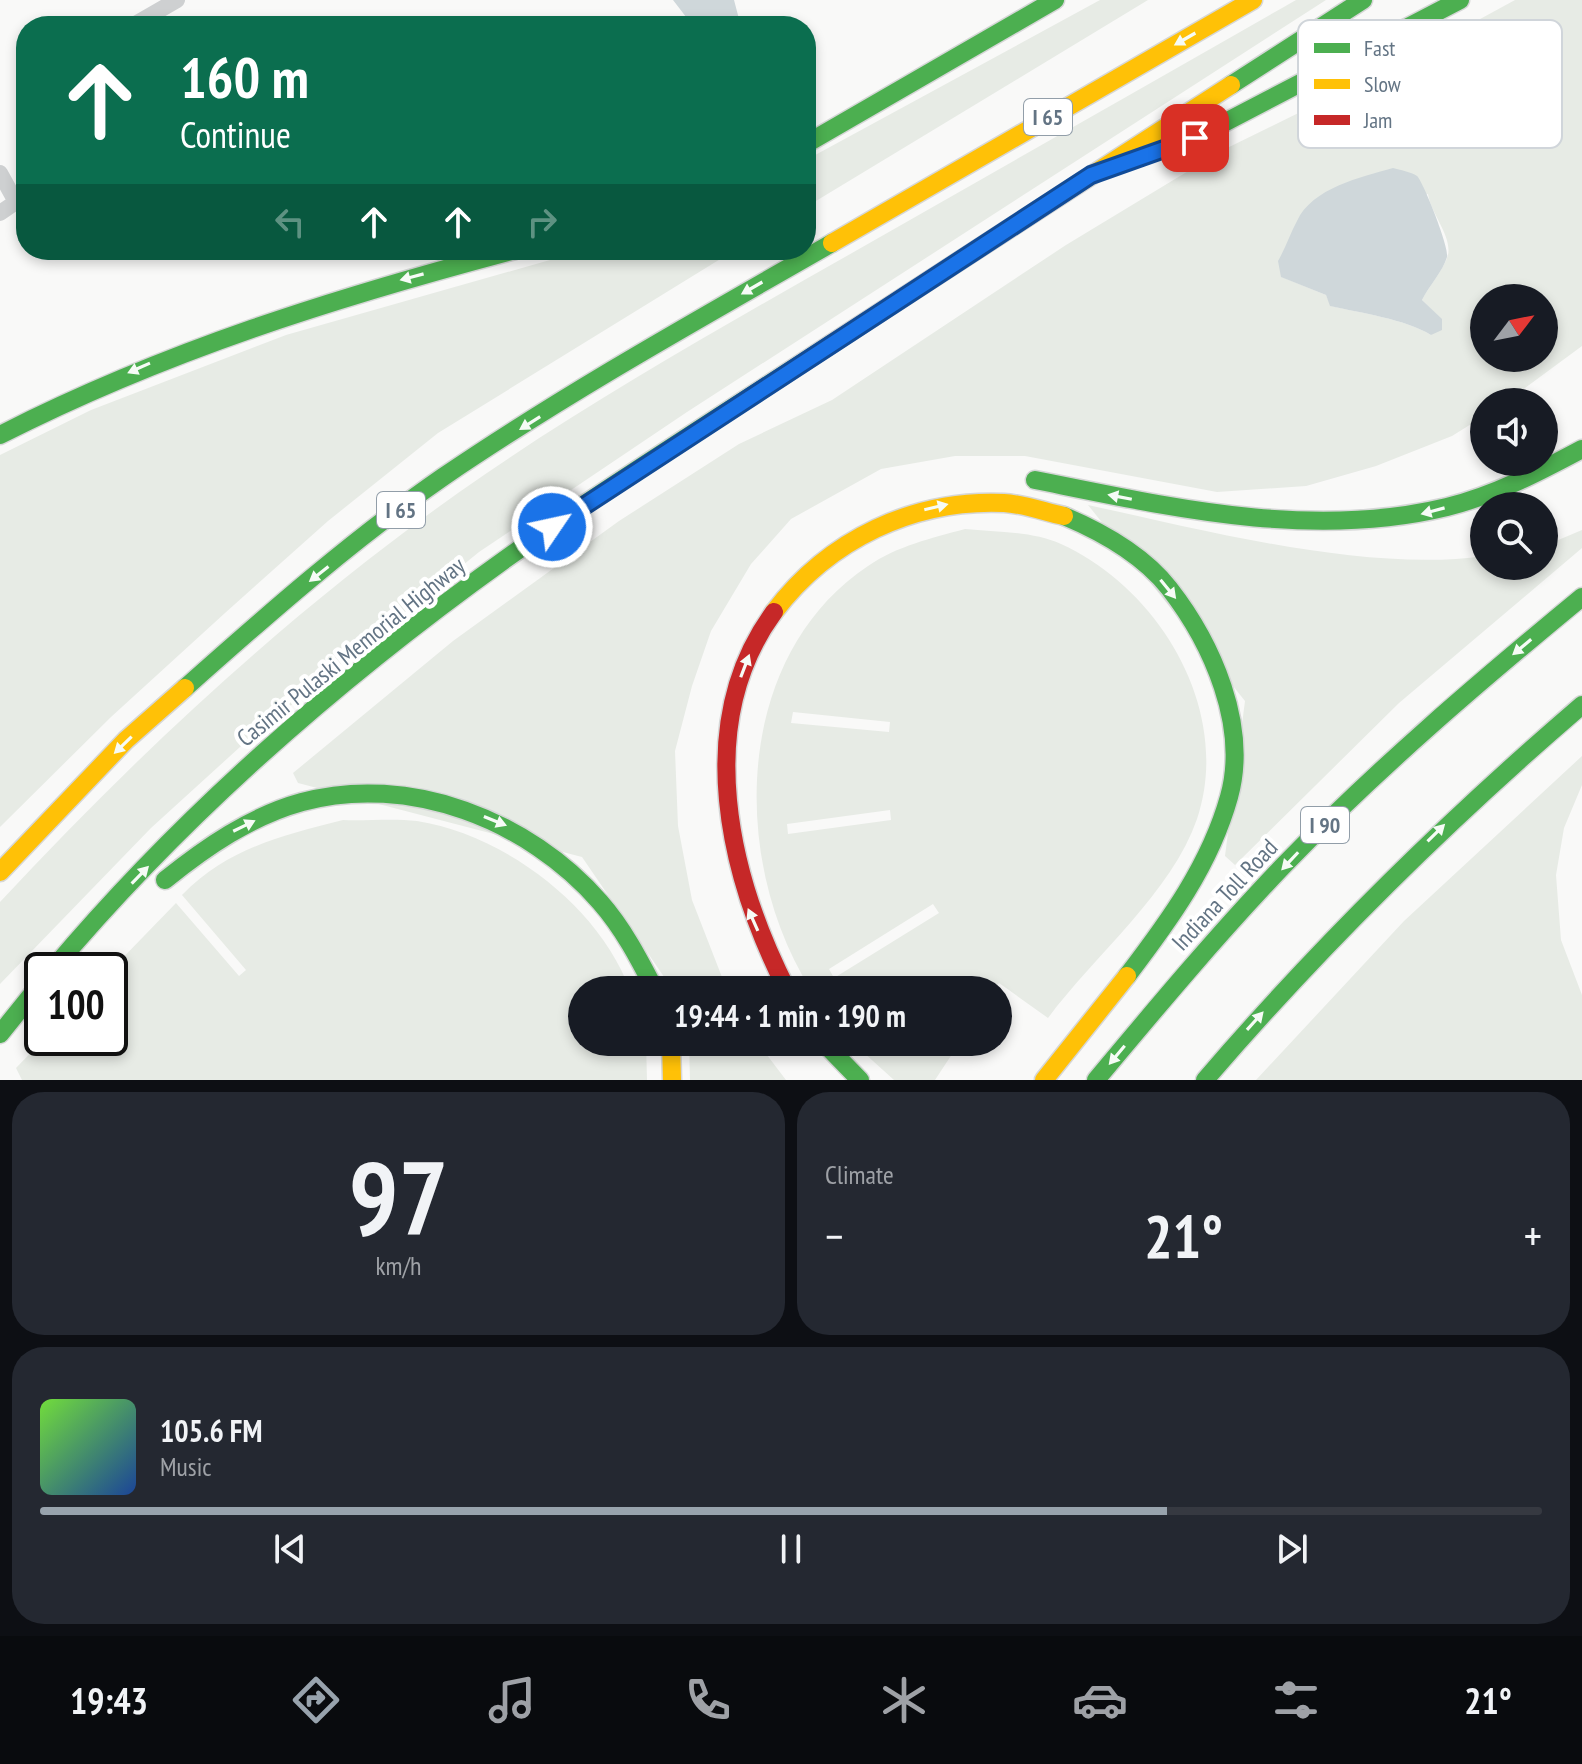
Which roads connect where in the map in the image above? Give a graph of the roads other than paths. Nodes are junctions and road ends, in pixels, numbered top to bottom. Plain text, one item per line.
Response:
1 (177, 0) edge
2 (1055, 0) edge
3 (1253, 0) edge
4 (1363, 0) edge
5 (1460, 0) edge
6 (149, 16) edge
7 (1332, 20) edge
8 (1421, 20) edge
9 (1298, 42) edge
10 (1298, 82) edge
11 (816, 138) edge
12 (939, 159) dead end
13 (0, 173) edge
14 (1091, 175) junction
15 (0, 213) edge
16 (844, 234) junction
17 (816, 250) edge
18 (479, 260) edge
19 (800, 260) edge
20 (0, 435) edge
21 (1582, 449) edge
22 (1018, 478) dead end
23 (1582, 597) edge
24 (1582, 705) edge
25 (6, 865) edge
26 (86, 931) junction
27 (67, 952) edge
28 (648, 976) edge
29 (780, 976) edge
30 (24, 1004) edge
31 (0, 1034) edge
32 (671, 1056) edge
33 (837, 1056) edge
34 (672, 1080) edge
35 (860, 1080) edge
36 (1044, 1080) edge
37 (1096, 1080) edge
38 (1205, 1080) edge

1 - 6 lane
2 - 11 highway
3 -> 16 highway, I 65
4 - 7 highway, Casimir Pulaski Memorial Highway
5 - 8 highway
9 - 14 highway, Casimir Pulaski Memorial Highway
10 - 14 highway
12 - 16 highway
13 - 15 lane
26 -> 14 highway, Casimir Pulaski Memorial Highway
16 -> 17 highway, I 65
18 -> 20 highway
19 -> 25 highway, I 65
21 -> 22 highway
23 -> 37 highway, Indiana Toll Road / I 90
38 -> 24 highway
26 - 27 highway, Casimir Pulaski Memorial Highway
26 -> 28 highway
29 -> 36 highway
30 - 31 highway
32 - 34 highway
33 - 35 highway

